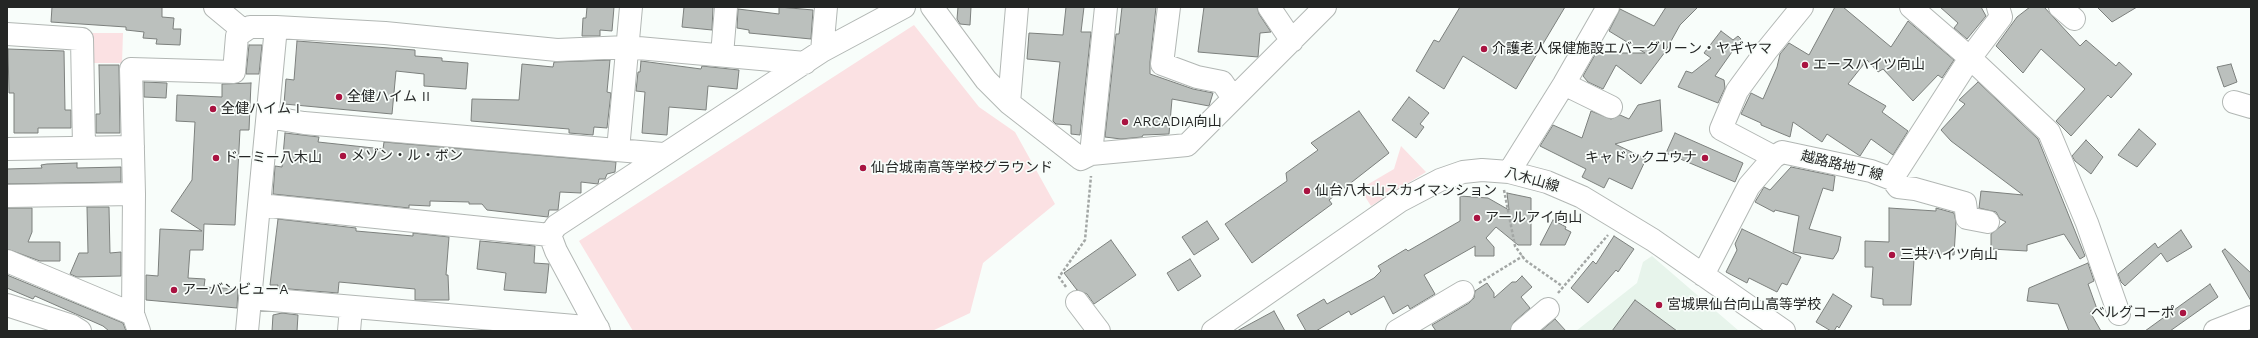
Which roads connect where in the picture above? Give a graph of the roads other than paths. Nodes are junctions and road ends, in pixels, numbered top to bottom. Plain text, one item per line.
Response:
1 (215, 7) edge
2 (631, 7) edge
3 (726, 7) edge
4 (826, 7) edge
5 (904, 7) edge
6 (932, 7) edge
7 (1017, 7) edge
8 (1106, 7) edge
9 (1169, 7) edge
10 (1269, 7) edge
11 (1325, 7) edge
12 (1608, 7) edge
13 (1802, 7) edge
14 (1912, 7) edge
15 (1998, 7) edge
16 (276, 27) junction
17 (244, 31) junction
18 (7, 34) edge
19 (1292, 41) junction
20 (627, 47) junction
21 (822, 51) junction
22 (722, 55) junction
23 (1970, 58) junction
24 (804, 62) junction
25 (1564, 84) junction
26 (1233, 98) junction
27 (1008, 103) junction
28 (1612, 107) dead end
29 (268, 117) junction
30 (133, 147) junction
31 (84, 148) junction
32 (7, 149) edge
33 (618, 150) junction
34 (663, 154) junction
35 (1086, 156) junction
36 (1774, 157) junction
37 (1504, 172) junction
38 (1892, 178) junction
39 (134, 194) junction
40 (7, 196) edge
41 (260, 206) junction
42 (1988, 222) dead end
43 (550, 235) junction
44 (7, 261) edge
45 (1703, 275) junction
46 (1463, 292) road end
47 (250, 298) junction
48 (1077, 302) road end
49 (7, 305) edge
50 (351, 308) junction
51 (1548, 309) road end
52 (2119, 314) dead end
53 (2251, 317) edge
54 (136, 322) edge
55 (598, 329) edge
56 (80, 331) edge
57 (247, 331) edge
58 (349, 331) edge
59 (1099, 331) edge
60 (1213, 331) edge
61 (1397, 331) edge
62 (1522, 331) edge
63 (1784, 331) edge
64 (2215, 331) edge

1 - 17 street
2 - 20 street
3 - 22 street
4 - 21 street
5 - 21 street
6 - 27 street
7 - 27 street
8 - 35 street
9 - 26 street
10 - 19 street
11 - 19 street
12 - 25 street
13 - 36 street
14 - 23 street
15 - 23 street, 越路路地丁線
16 - 17 street
16 - 20 street
16 - 29 street
17 - 30 street
18 - 31 street
19 - 26 street
20 - 22 street
20 - 33 street
21 - 24 street
22 - 24 street
23 - 38 street, 越路路地丁線
23 - 52 street
24 - 34 street
25 - 28 street
25 - 37 street
26 - 35 street
27 - 35 street
29 - 33 street
29 - 41 street
30 - 31 street
30 - 39 street
31 - 32 street
33 - 34 street
34 - 43 street
36 - 38 street, 越路路地丁線
36 - 45 street
37 - 45 street, 八木山線
37 - 60 street, 八木山線
38 - 42 street
39 - 40 street
39 - 54 street
41 - 43 street
41 - 47 street
43 - 55 street
44 - 54 street
45 - 63 street, 八木山線
46 - 61 street
47 - 50 street
47 - 57 street
48 - 59 street
49 - 56 street
50 - 55 street
50 - 58 street
51 - 62 street
53 - 64 street

